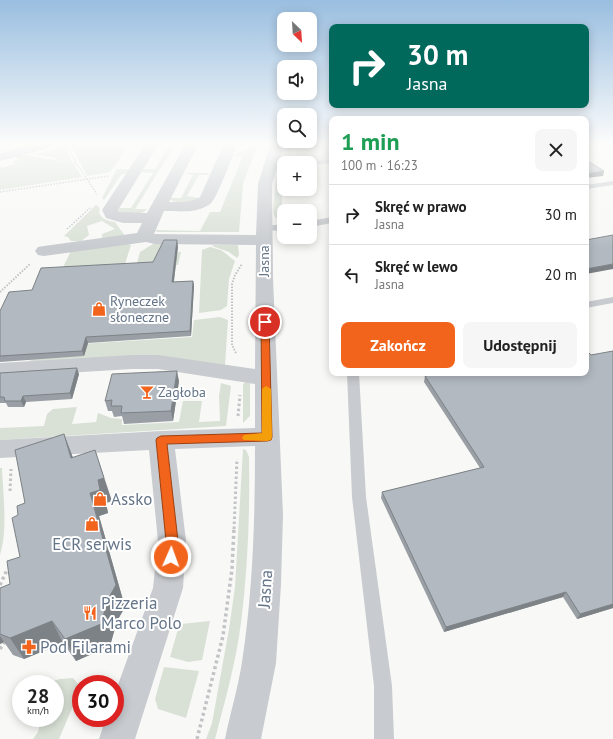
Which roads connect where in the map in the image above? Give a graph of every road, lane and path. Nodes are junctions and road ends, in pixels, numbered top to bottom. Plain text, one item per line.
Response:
1 (84, 179) edge
2 (87, 179) edge
3 (129, 179) edge
4 (173, 179) edge
5 (215, 179) edge
6 (267, 179) edge
7 (613, 183) edge
8 (589, 187) edge
9 (0, 192) edge
10 (99, 198) dead end
11 (191, 206) junction
12 (90, 208) dead end
13 (156, 212) junction
14 (329, 221) edge
15 (317, 223) edge
16 (179, 229) dead end
17 (64, 232) dead end
18 (271, 232) edge
19 (146, 237) junction
20 (44, 251) dead end
21 (613, 300) edge
22 (589, 304) edge
23 (0, 370) edge
24 (353, 376) edge
25 (266, 378) junction
26 (267, 437) junction
27 (161, 440) junction
28 (5, 458) edge
29 (10, 491) dead end
30 (6, 570) dead end
31 (0, 585) edge
32 (2, 636) edge
33 (0, 649) edge
34 (117, 739) edge
35 (243, 739) edge
36 (384, 739) edge

1 - 9 path
2 - 10 path
3 - 13 street
4 - 13 street
5 - 11 street
6 - 18 street, Jasna
7 - 8 lane
11 - 13 street
11 - 16 street
12 - 17 path
13 - 19 street
14 - 15 lane
18 - 19 street
18 - 25 street, Jasna
19 - 20 street
21 - 22 lane
23 - 25 street
24 - 36 lane
25 - 26 street, Jasna
26 - 27 street
26 - 35 street, Jasna
27 - 28 street
27 - 34 street
28 - 29 path
30 - 31 path
32 - 33 path

